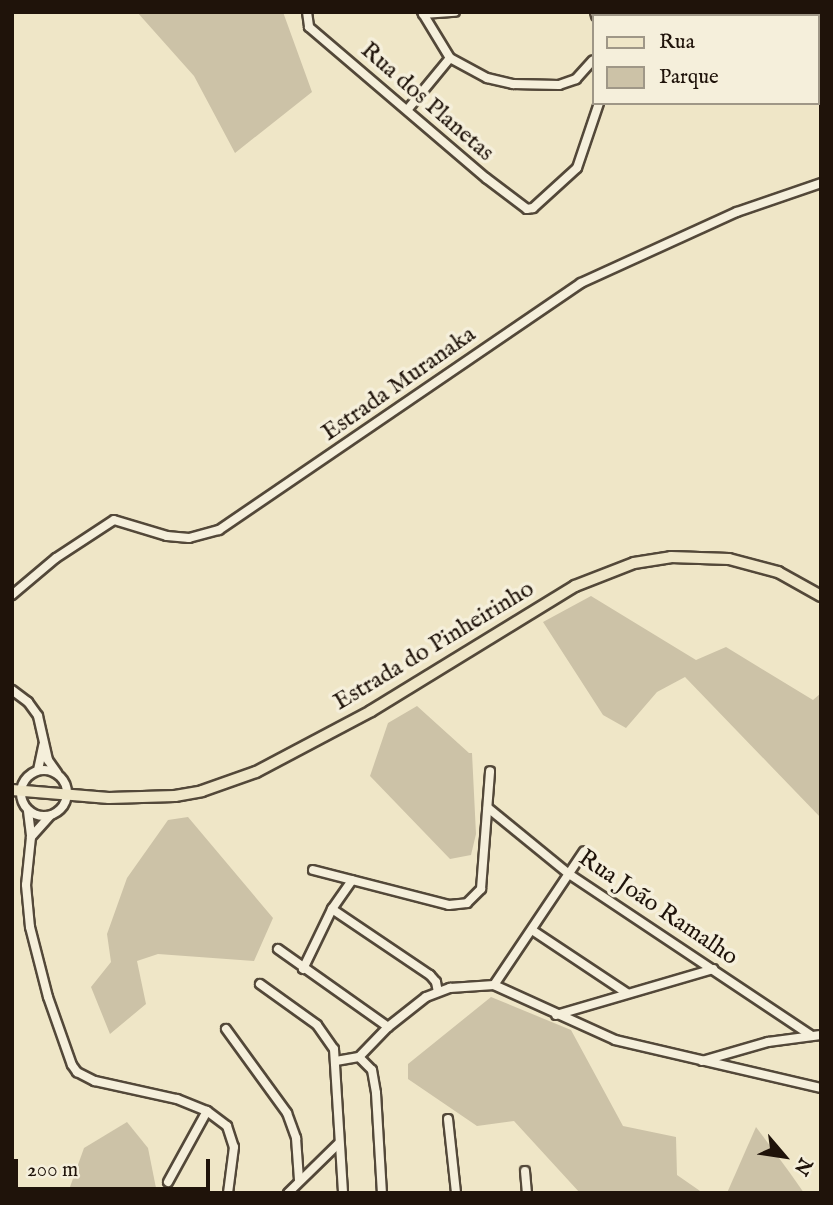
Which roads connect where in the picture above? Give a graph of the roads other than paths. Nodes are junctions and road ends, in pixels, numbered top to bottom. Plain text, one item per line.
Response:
1 (307, 12) edge
2 (455, 12) edge
3 (817, 12) edge
4 (423, 13) edge
5 (821, 16) edge
6 (450, 58) junction
7 (592, 61) edge
8 (598, 105) edge
9 (408, 110) junction
10 (821, 183) edge
11 (12, 595) edge
12 (821, 596) edge
13 (12, 690) edge
14 (43, 743) junction
15 (38, 770) junction
16 (490, 771) dead end
17 (57, 773) junction
18 (16, 790) edge
19 (68, 794) junction
20 (488, 808) junction
21 (29, 811) junction
22 (50, 816) junction
23 (31, 837) junction
24 (584, 851) dead end
25 (313, 870) dead end
26 (569, 874) junction
27 (352, 880) junction
28 (332, 909) junction
29 (532, 930) junction
30 (278, 949) dead end
31 (303, 969) junction
32 (713, 969) junction
33 (260, 984) dead end
34 (494, 985) junction
35 (438, 992) junction
36 (627, 993) junction
37 (556, 1015) junction
38 (388, 1027) junction
39 (226, 1030) dead end
40 (810, 1035) junction
41 (821, 1035) edge
42 (359, 1056) junction
43 (336, 1061) junction
44 (699, 1062) junction
45 (821, 1088) edge
46 (207, 1111) junction
47 (448, 1119) dead end
48 (339, 1143) junction
49 (525, 1171) dead end
50 (299, 1180) junction
51 (167, 1182) dead end
52 (228, 1193) edge
53 (288, 1193) edge
54 (343, 1193) edge
55 (382, 1193) edge
56 (456, 1193) edge
57 (527, 1193) edge

1 - 9 street, Rua dos Planetas
2 - 4 street
3 - 5 street
4 - 6 street
6 - 7 street
6 - 9 street
8 - 9 street, Rua dos Planetas
10 - 11 street, Estrada Muranaka
12 - 19 main road, Estrada do Pinheirinho
13 - 14 street
14 - 15 street
14 - 17 street
15 - 17 street
15 - 18 street
16 - 20 street
17 - 19 street
18 - 19 main road, Estrada do Pinheirinho
18 - 21 street
19 - 22 street
20 - 26 street, Rua João Ramalho
20 - 27 street
21 - 22 street
21 - 23 street
22 - 23 street
23 - 46 street
24 - 26 street
25 - 27 street
26 - 29 street
26 - 32 street, Rua João Ramalho
27 - 28 street
28 - 31 street
28 - 35 street
29 - 34 street
29 - 36 street
30 - 31 street
31 - 38 street
32 - 36 street
32 - 40 street, Rua João Ramalho
33 - 43 street
34 - 35 street
34 - 37 street
35 - 38 street
36 - 37 street
37 - 44 street
38 - 42 street
39 - 50 street
40 - 41 street
40 - 44 street
42 - 43 street
42 - 55 street
43 - 48 street
44 - 45 street
46 - 51 street
46 - 52 street
47 - 56 street
48 - 50 street
48 - 54 street
49 - 57 street
50 - 53 street

